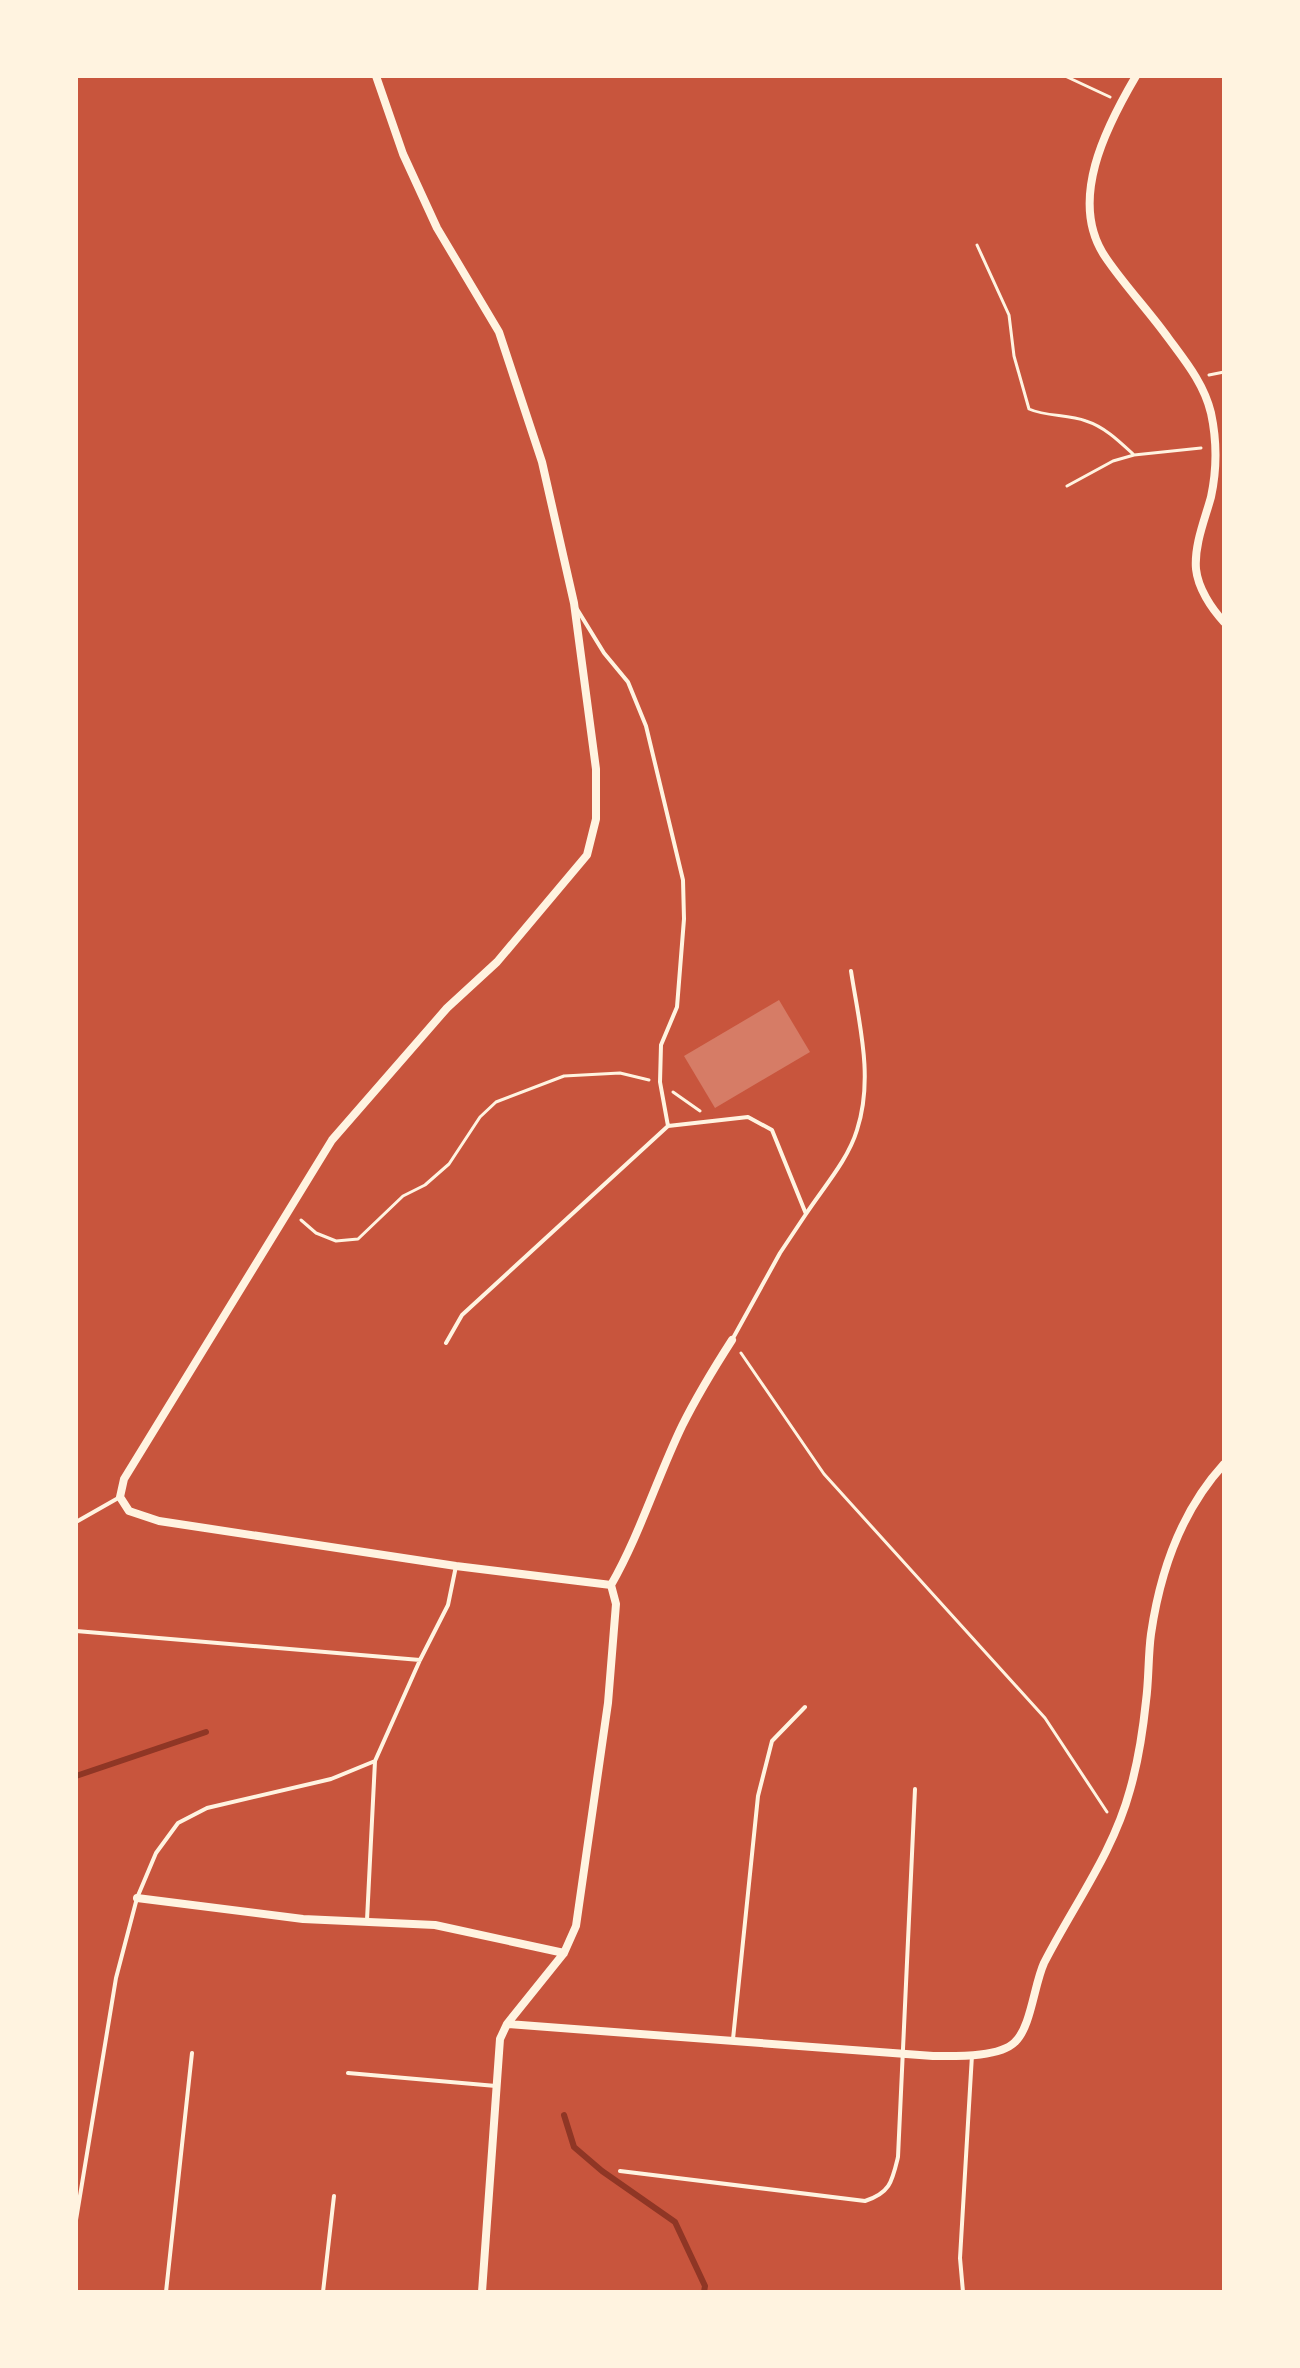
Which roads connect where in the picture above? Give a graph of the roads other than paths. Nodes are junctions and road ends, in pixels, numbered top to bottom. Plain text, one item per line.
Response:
1 (376, 76) edge
2 (1136, 76) edge
3 (574, 603) junction
4 (1224, 622) edge
5 (851, 971) dead end
6 (668, 1126) junction
7 (806, 1214) junction
8 (732, 1340) joint
9 (446, 1343) dead end
10 (1224, 1464) edge
11 (120, 1497) junction
12 (76, 1522) edge
13 (456, 1566) junction
14 (611, 1585) junction
15 (76, 1631) edge
16 (420, 1660) junction
17 (805, 1707) dead end
18 (375, 1761) junction
19 (915, 1789) dead end
20 (137, 1898) junction
21 (367, 1923) junction
22 (564, 1953) junction
23 (507, 2024) junction
24 (732, 2041) junction
25 (192, 2053) dead end
26 (901, 2054) junction
27 (972, 2055) junction
28 (348, 2073) dead end
29 (496, 2086) junction
30 (620, 2171) dead end
31 (334, 2196) dead end
32 (76, 2220) edge
33 (166, 2292) edge
34 (323, 2292) edge
35 (482, 2292) edge
36 (963, 2292) edge

1 - 3 street
2 - 4 street
3 - 6 lane
3 - 11 street
5 - 7 lane
6 - 7 lane
6 - 9 lane
7 - 8 lane
8 - 14 street
10 - 27 street
11 - 12 lane
11 - 13 street
13 - 14 street
13 - 16 lane
14 - 22 street
15 - 16 lane
16 - 18 lane
17 - 24 lane
18 - 20 lane
18 - 21 lane
19 - 26 lane
20 - 21 street
20 - 32 lane
21 - 22 street
22 - 23 street
23 - 24 street
23 - 29 street
24 - 26 street
25 - 33 lane
26 - 27 street
26 - 30 lane
27 - 36 lane
28 - 29 lane
29 - 35 street
31 - 34 lane

